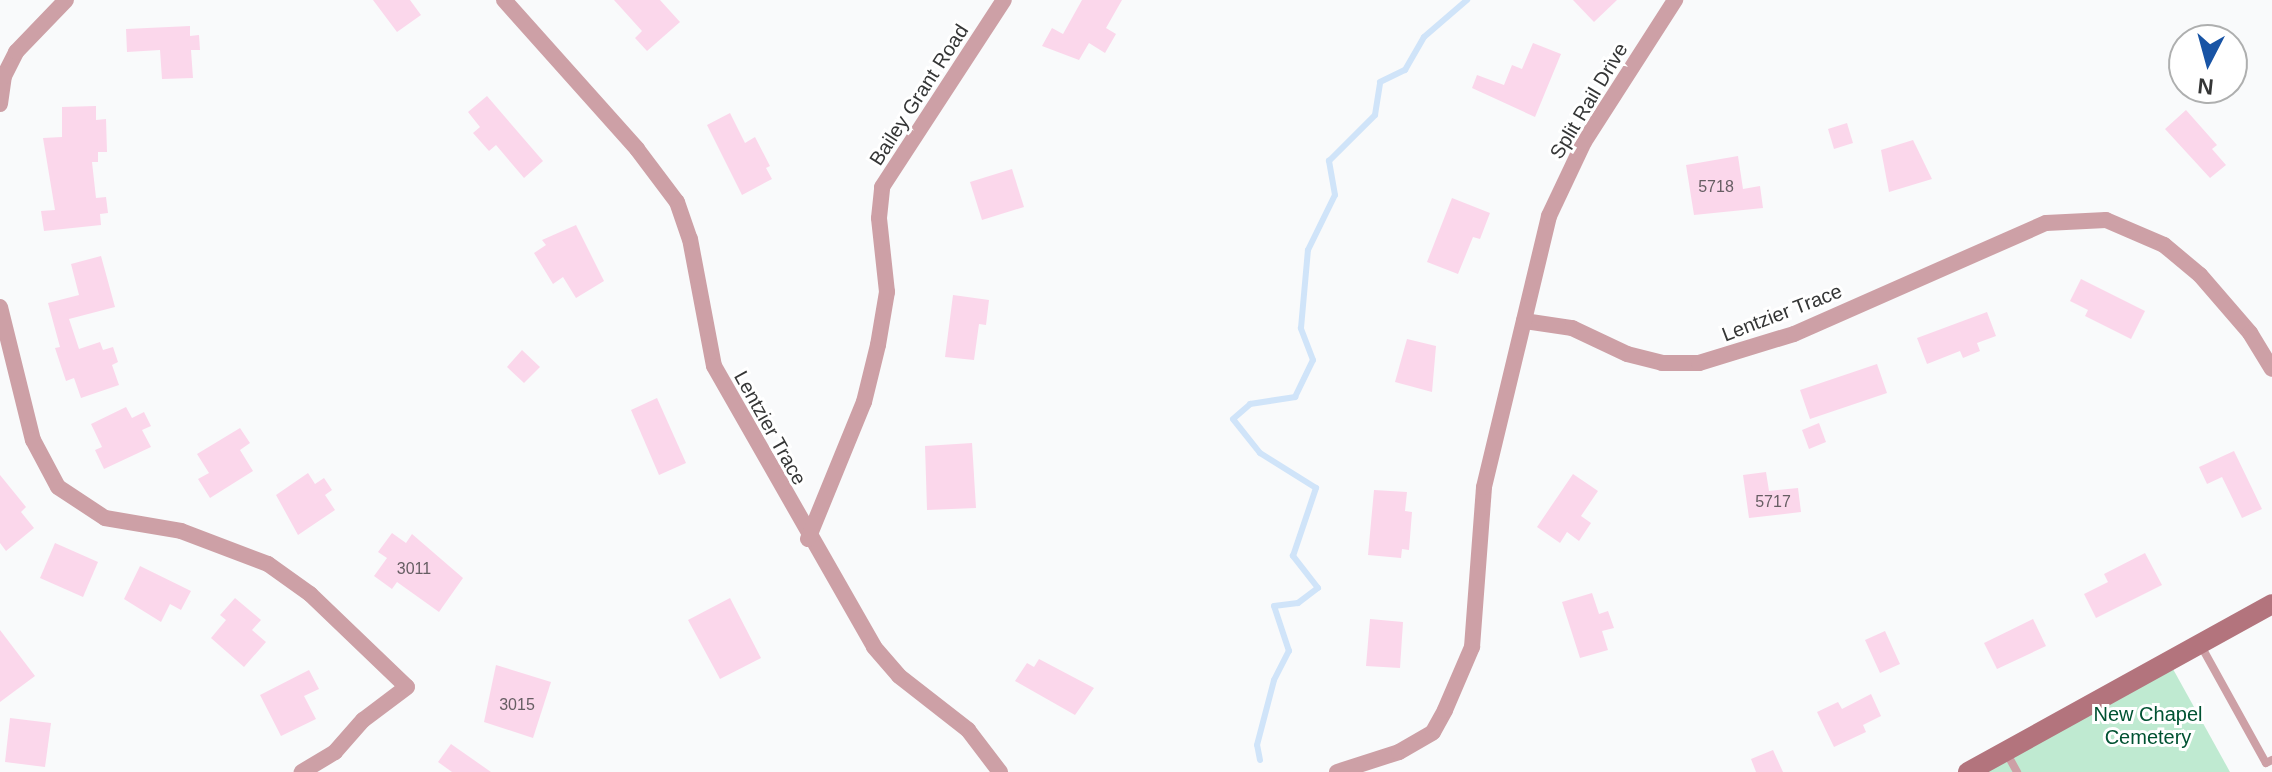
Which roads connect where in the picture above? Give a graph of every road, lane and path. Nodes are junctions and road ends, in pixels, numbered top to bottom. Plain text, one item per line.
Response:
1 (66, 0) edge
2 (504, 0) edge
3 (1004, 0) edge
4 (1675, 0) edge
5 (0, 104) edge
6 (0, 307) edge
7 (1524, 321) junction
8 (2272, 369) edge
9 (808, 539) junction
10 (2272, 604) edge
11 (2200, 644) junction
12 (2006, 751) junction
13 (2269, 765) edge
14 (302, 772) edge
15 (1000, 772) edge
16 (1337, 772) edge
17 (1968, 772) edge
18 (2017, 772) edge

1 - 5 street
2 - 9 street, Lentzier Trace
3 - 9 street, Bailey Grant Road
4 - 7 street, Split Rail Drive
6 - 14 street
7 - 8 street, Lentzier Trace
7 - 16 street
9 - 15 street, Lentzier Trace
10 - 11 street
11 - 12 street
11 - 13 lane
12 - 17 street
12 - 18 lane

